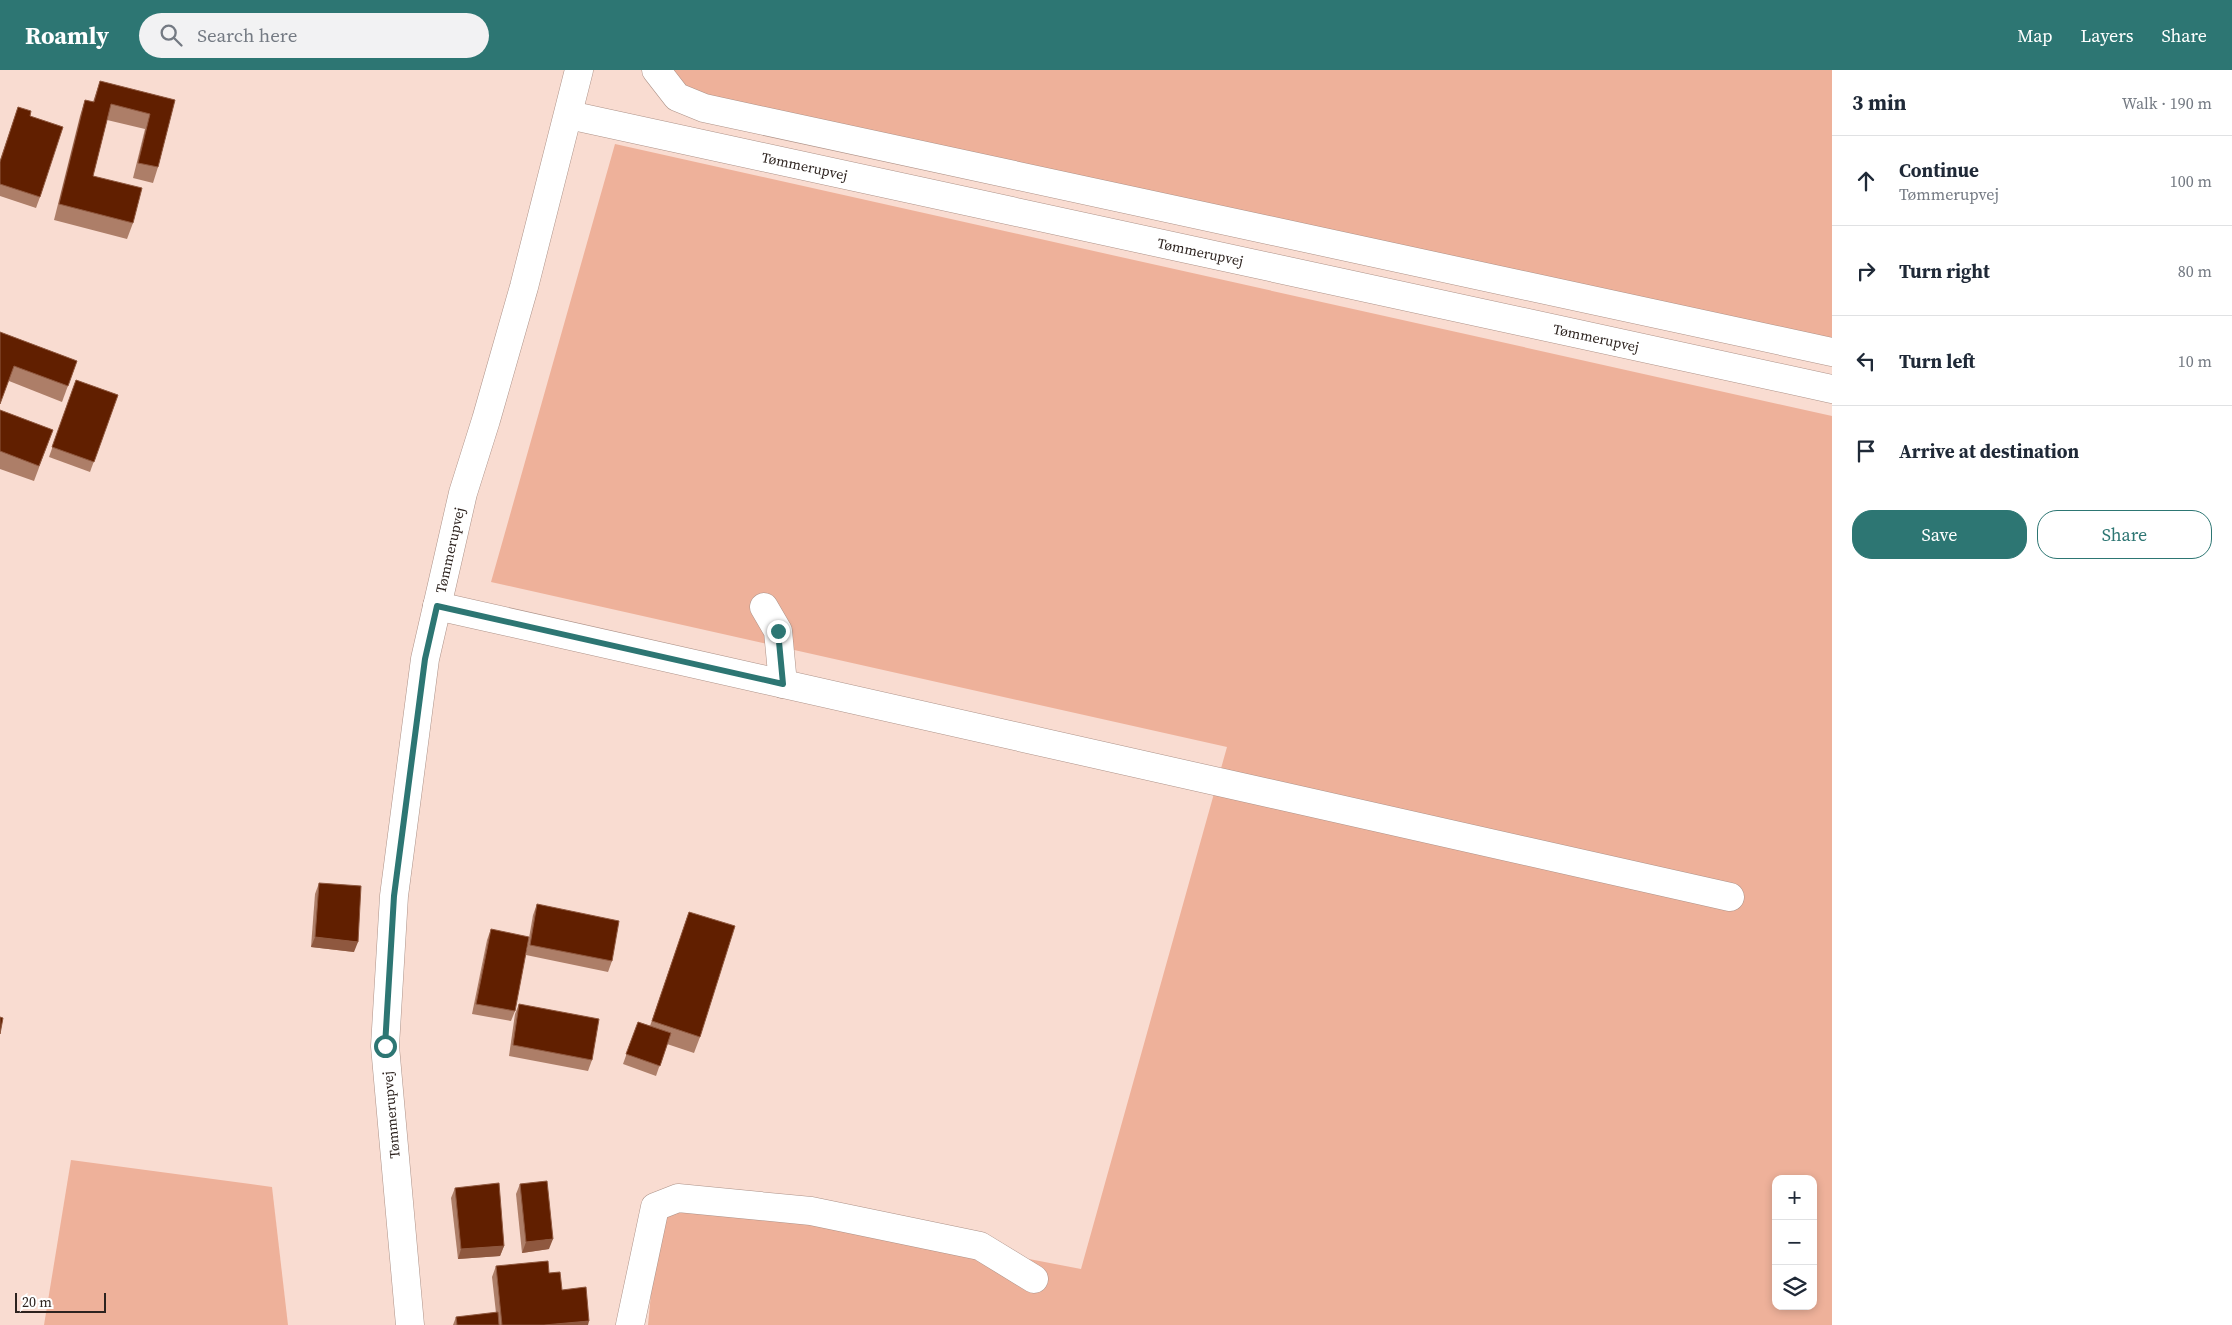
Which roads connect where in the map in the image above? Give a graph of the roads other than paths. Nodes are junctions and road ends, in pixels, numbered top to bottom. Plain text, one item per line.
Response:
1 (579, 70) edge
2 (656, 70) edge
3 (569, 115) junction
4 (1832, 352) edge
5 (1832, 389) edge
6 (437, 606) junction
7 (764, 607) dead end
8 (783, 684) junction
9 (1730, 897) dead end
10 (1034, 1279) dead end
11 (410, 1325) edge
12 (630, 1325) edge

1 - 3 street, Tømmerupvej
2 - 4 street
3 - 5 street, Tømmerupvej
3 - 6 street, Tømmerupvej
6 - 8 street
6 - 11 street, Tømmerupvej
7 - 8 street
8 - 9 street
10 - 12 street

